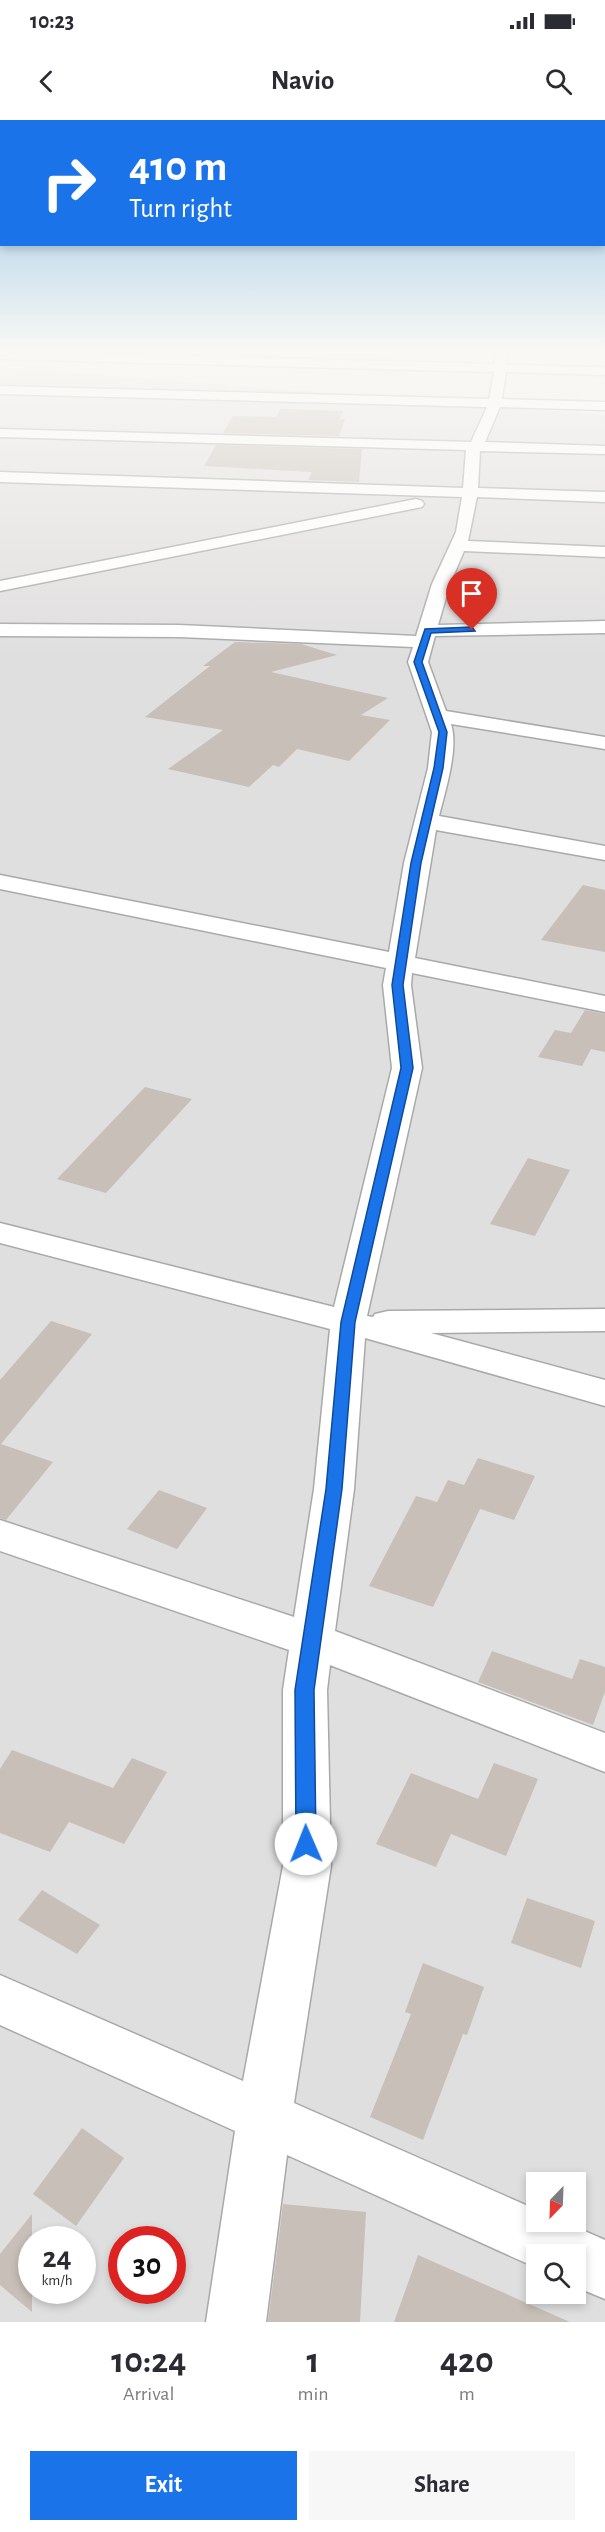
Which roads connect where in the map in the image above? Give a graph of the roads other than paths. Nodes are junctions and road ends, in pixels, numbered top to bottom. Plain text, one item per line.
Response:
1 (472, 452) edge
2 (0, 477) edge
3 (470, 493) junction
4 (605, 497) edge
5 (458, 546) junction
6 (605, 552) edge
7 (0, 586) edge
8 (605, 627) edge
9 (0, 630) edge
10 (426, 636) junction
11 (437, 716) junction
12 (605, 743) edge
13 (426, 820) junction
14 (605, 853) edge
15 (0, 882) edge
16 (400, 964) junction
17 (605, 1004) edge
18 (0, 1233) edge
19 (605, 1320) edge
20 (348, 1322) junction
21 (605, 1393) edge
22 (0, 1535) edge
23 (311, 1640) junction
24 (605, 1753) edge
25 (0, 1999) edge
26 (264, 2117) junction
27 (549, 2244) edge
28 (586, 2261) edge
29 (605, 2270) edge
30 (237, 2322) edge

1 - 3 street
2 - 3 street
3 - 4 street
3 - 5 street
3 - 7 street
5 - 6 street
5 - 10 street
8 - 10 street
9 - 10 street
10 - 11 street
11 - 12 street
11 - 13 street
13 - 14 street
13 - 16 street
15 - 16 street
16 - 17 street
16 - 20 street
18 - 20 street
19 - 20 street
20 - 21 street
20 - 23 street
22 - 23 street
23 - 24 street
23 - 26 street
25 - 26 street
26 - 27 street
26 - 30 street
28 - 29 street

